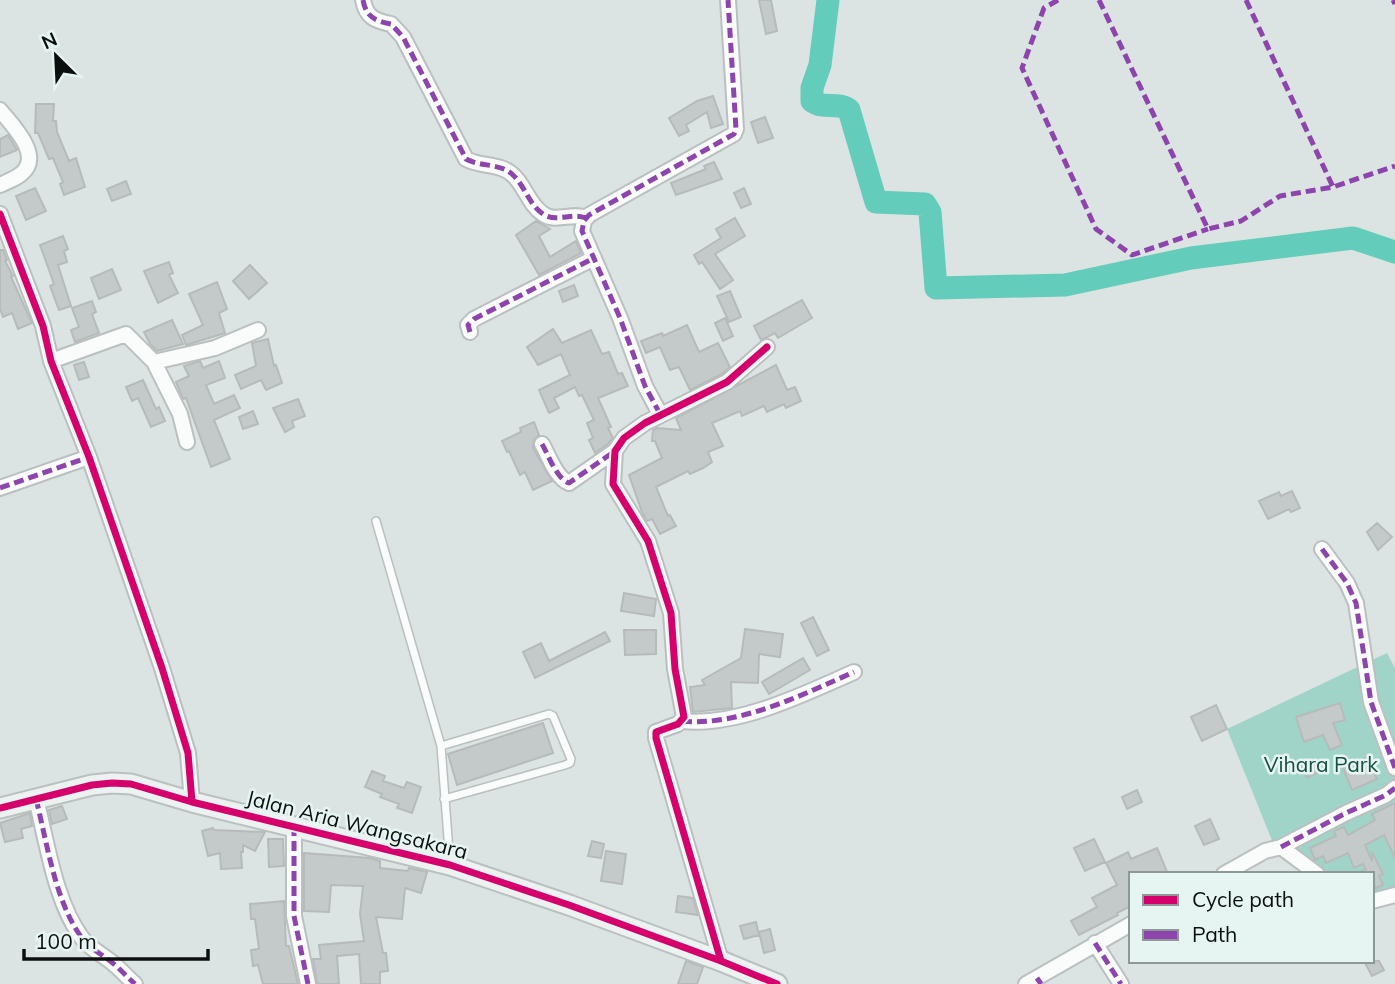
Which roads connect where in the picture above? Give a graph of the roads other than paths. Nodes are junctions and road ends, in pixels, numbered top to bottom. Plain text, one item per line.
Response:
1 (363, 0) edge
2 (728, 0) edge
3 (0, 110) edge
4 (0, 185) edge
5 (0, 214) edge
6 (586, 218) junction
7 (6, 241) edge
8 (594, 258) junction
9 (258, 330) dead end
10 (470, 332) dead end
11 (767, 347) dead end
12 (51, 361) junction
13 (154, 362) junction
14 (660, 414) junction
15 (187, 442) dead end
16 (542, 444) dead end
17 (615, 451) junction
18 (89, 457) junction
19 (0, 488) edge
20 (376, 521) dead end
21 (1322, 549) dead end
22 (854, 672) dead end
23 (682, 722) junction
24 (441, 746) junction
25 (1395, 768) edge
26 (1395, 788) edge
27 (36, 799) junction
28 (444, 799) junction
29 (192, 802) junction
30 (0, 808) edge
31 (293, 826) junction
32 (1281, 847) junction
33 (450, 865) junction
34 (1228, 872) edge
35 (1314, 872) edge
36 (1395, 895) edge
37 (1374, 900) edge
38 (1129, 925) edge
39 (1095, 943) junction
40 (721, 961) junction
41 (1035, 982) edge
42 (135, 984) edge
43 (308, 984) edge
44 (777, 984) edge
45 (1121, 984) edge

1 - 6 street
2 - 6 street
3 - 4 street
5 - 7 street
6 - 8 street
7 - 12 street
8 - 10 street
8 - 14 street
9 - 13 street
11 - 14 street
12 - 13 street
12 - 18 street
13 - 15 street
14 - 17 street
16 - 17 street
17 - 23 street
18 - 19 street
18 - 29 street
20 - 24 lane
21 - 25 street
22 - 23 street
23 - 40 street
24 - 28 lane
24 - 28 lane
26 - 32 street
27 - 29 street, Jalan Aria Wangsakara
27 - 30 street, Jalan Aria Wangsakara
27 - 42 street
28 - 33 lane
29 - 31 street, Jalan Aria Wangsakara
31 - 33 street, Jalan Aria Wangsakara
31 - 43 street
32 - 34 street
32 - 35 street
33 - 40 street, Jalan Aria Wangsakara
36 - 37 street
38 - 39 street
39 - 41 street
39 - 45 street
40 - 44 street, Jalan Aria Wangsakara

